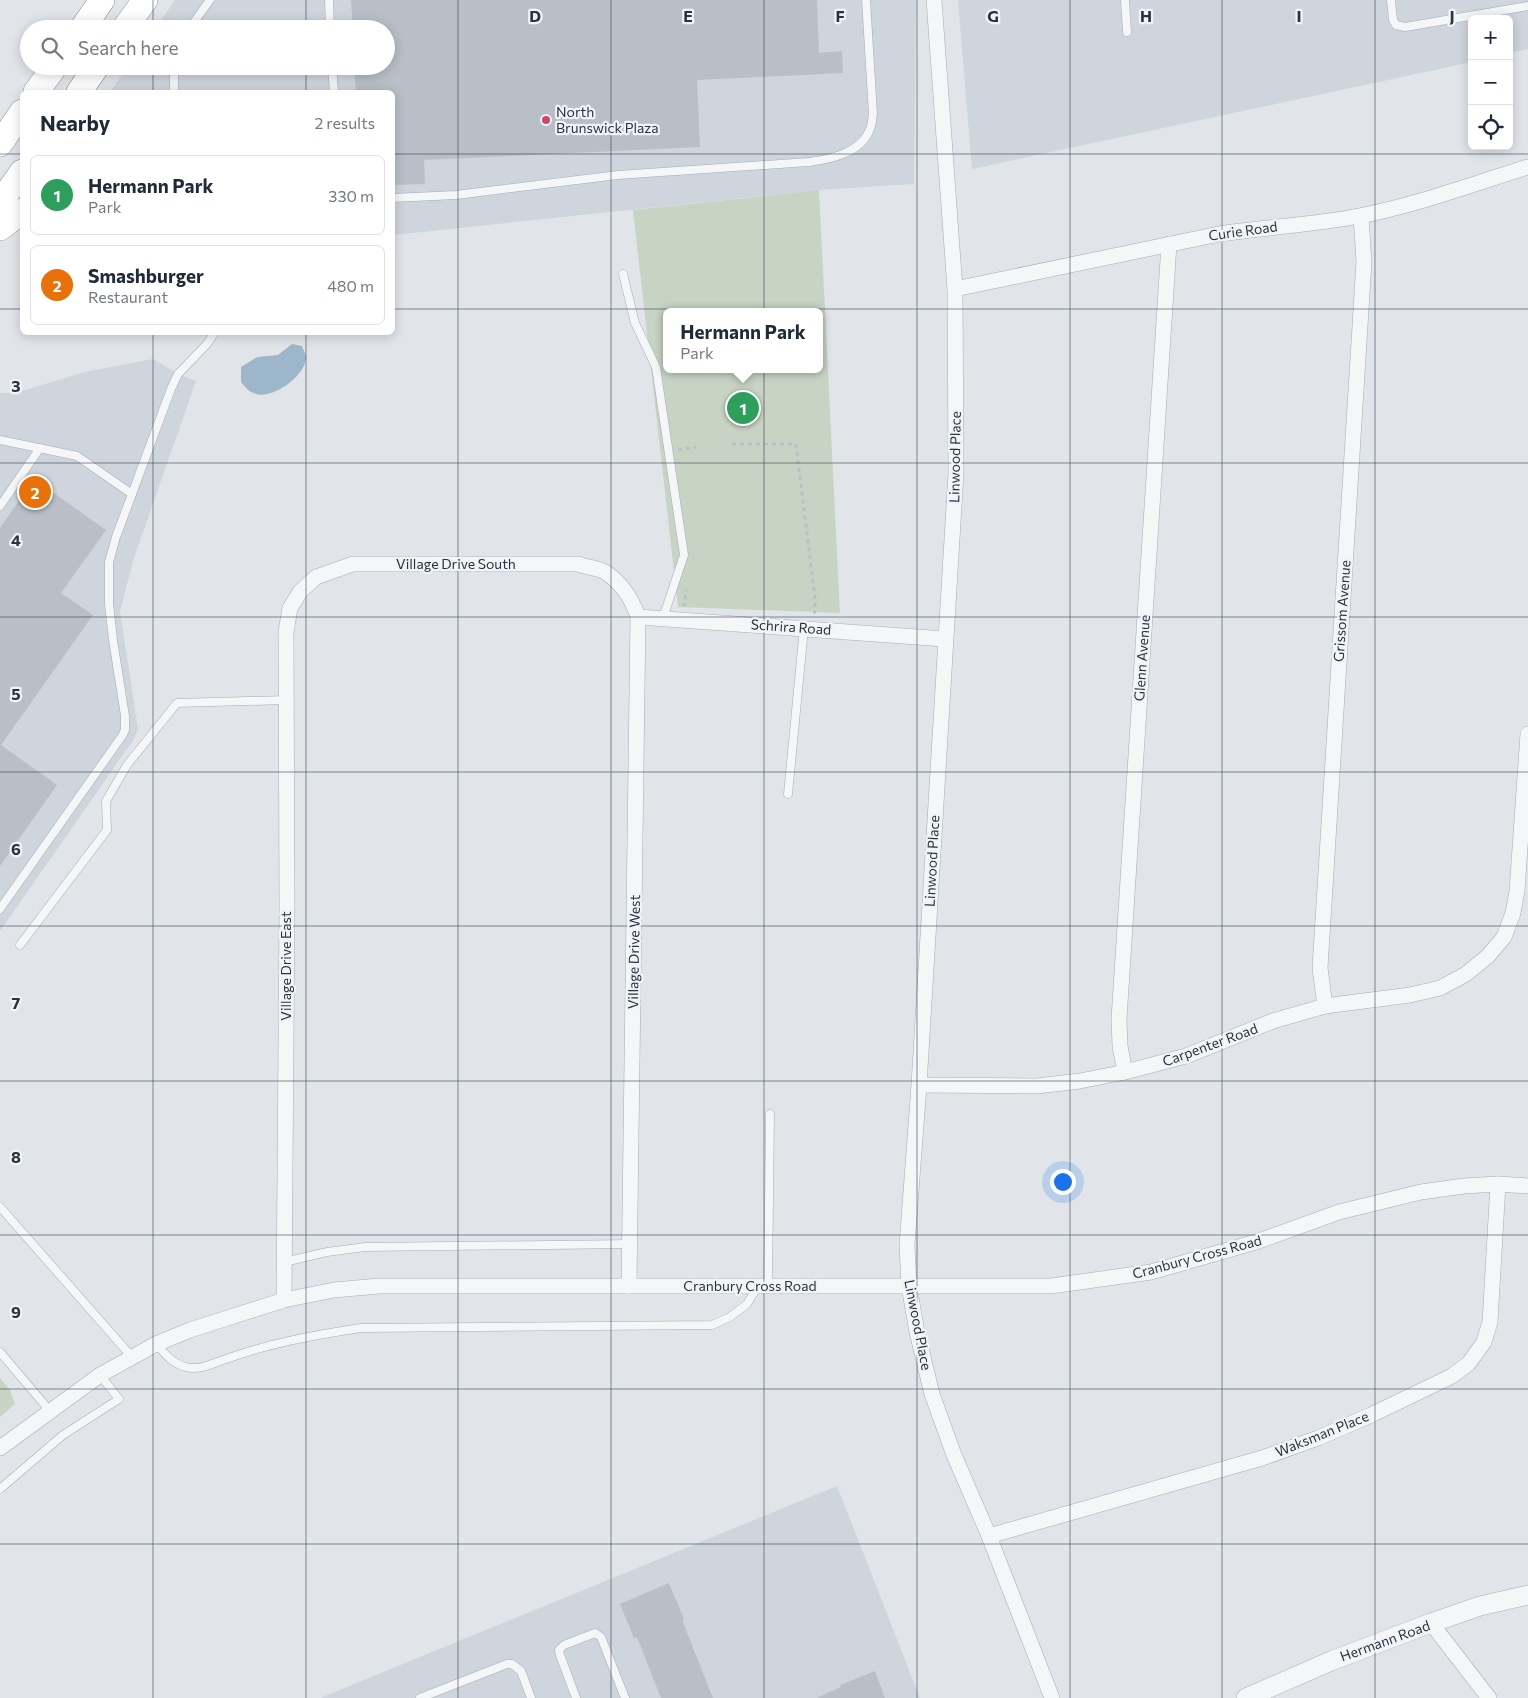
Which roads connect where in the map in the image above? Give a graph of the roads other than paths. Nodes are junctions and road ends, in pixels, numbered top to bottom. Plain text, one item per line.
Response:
1 (102, 0) edge
2 (145, 0) edge
3 (210, 0) edge
4 (329, 0) edge
5 (866, 0) edge
6 (934, 0) edge
7 (1125, 0) edge
8 (1391, 0) edge
9 (1528, 6) edge
10 (88, 20) edge
11 (131, 20) edge
12 (136, 20) edge
13 (196, 20) edge
14 (330, 20) edge
15 (1127, 32) dead end
16 (91, 75) edge
17 (110, 75) edge
18 (174, 75) edge
19 (333, 75) edge
20 (80, 90) edge
21 (102, 90) edge
22 (174, 90) edge
23 (334, 90) edge
24 (20, 100) edge
25 (20, 115) edge
26 (0, 116) edge
27 (0, 144) edge
28 (1528, 167) edge
29 (20, 175) edge
30 (395, 198) edge
31 (0, 203) edge
32 (20, 213) edge
33 (1360, 216) junction
34 (0, 228) edge
35 (1169, 244) junction
36 (623, 274) dead end
37 (956, 289) junction
38 (213, 335) edge
39 (0, 440) edge
40 (40, 448) junction
41 (132, 494) junction
42 (0, 506) edge
43 (638, 617) junction
44 (663, 618) junction
45 (804, 628) junction
46 (286, 632) joint
47 (945, 639) junction
48 (286, 700) junction
49 (1528, 734) edge
50 (788, 794) dead end
51 (0, 909) edge
52 (20, 945) dead end
53 (1325, 1006) junction
54 (1125, 1072) junction
55 (919, 1085) junction
56 (770, 1114) dead end
57 (1498, 1184) junction
58 (1528, 1186) edge
59 (0, 1206) edge
60 (630, 1244) junction
61 (284, 1262) junction
62 (629, 1286) junction
63 (763, 1286) junction
64 (909, 1286) junction
65 (284, 1300) junction
66 (156, 1344) junction
67 (0, 1352) edge
68 (132, 1357) junction
69 (100, 1374) junction
70 (50, 1412) junction
71 (0, 1448) edge
72 (0, 1489) edge
73 (989, 1536) junction
74 (1528, 1595) edge
75 (1431, 1624) junction
76 (420, 1698) edge
77 (531, 1698) edge
78 (576, 1698) edge
79 (625, 1698) edge
80 (1052, 1698) edge
81 (1246, 1698) edge
82 (1489, 1698) edge

1 - 10 highway
2 - 11 highway
2 - 12 highway
3 - 13 lane
4 - 14 lane
5 - 30 lane
6 - 37 street, Linwood Place
7 - 15 lane
8 - 9 lane
16 - 20 highway
17 - 21 highway
18 - 22 lane
19 - 23 lane
24 - 26 highway
25 - 27 highway
28 - 33 street, Curie Road
29 - 31 highway
32 - 34 highway
33 - 35 street, Curie Road
33 - 53 street, Grissom Avenue
35 - 37 street, Curie Road
35 - 54 street, Glenn Avenue
36 - 44 lane
37 - 47 street, Linwood Place
38 - 41 lane
39 - 40 lane
40 - 41 lane
40 - 42 lane
41 - 51 lane
43 - 44 street, Schrira Road
43 - 46 street, Village Drive South
43 - 60 street, Village Drive West
44 - 45 street, Schrira Road
45 - 47 street, Schrira Road
45 - 50 lane
46 - 48 street, Village Drive East
47 - 55 street, Linwood Place
48 - 52 lane
48 - 61 street, Village Drive East
49 - 53 street, Carpenter Road
53 - 54 street, Carpenter Road
54 - 55 street, Carpenter Road
55 - 64 street, Linwood Place
56 - 63 lane
57 - 58 street, Cranbury Cross Road
57 - 64 street, Cranbury Cross Road
57 - 73 street, Waksman Place
59 - 68 lane
60 - 61 lane
60 - 62 street, Village Drive West
61 - 65 street, Village Drive East
62 - 63 street, Cranbury Cross Road
62 - 65 street, Cranbury Cross Road
63 - 64 street, Cranbury Cross Road
63 - 66 lane
64 - 73 street, Linwood Place
65 - 66 street, Cranbury Cross Road
66 - 68 street, Cranbury Cross Road
67 - 70 lane
68 - 69 street, Cranbury Cross Road
69 - 70 street, Cranbury Cross Road
69 - 72 lane
70 - 71 street, Cranbury Cross Road
73 - 80 street, Linwood Place
74 - 75 street, Hermann Road
75 - 81 street, Hermann Road
75 - 82 street
76 - 77 lane
78 - 79 lane

